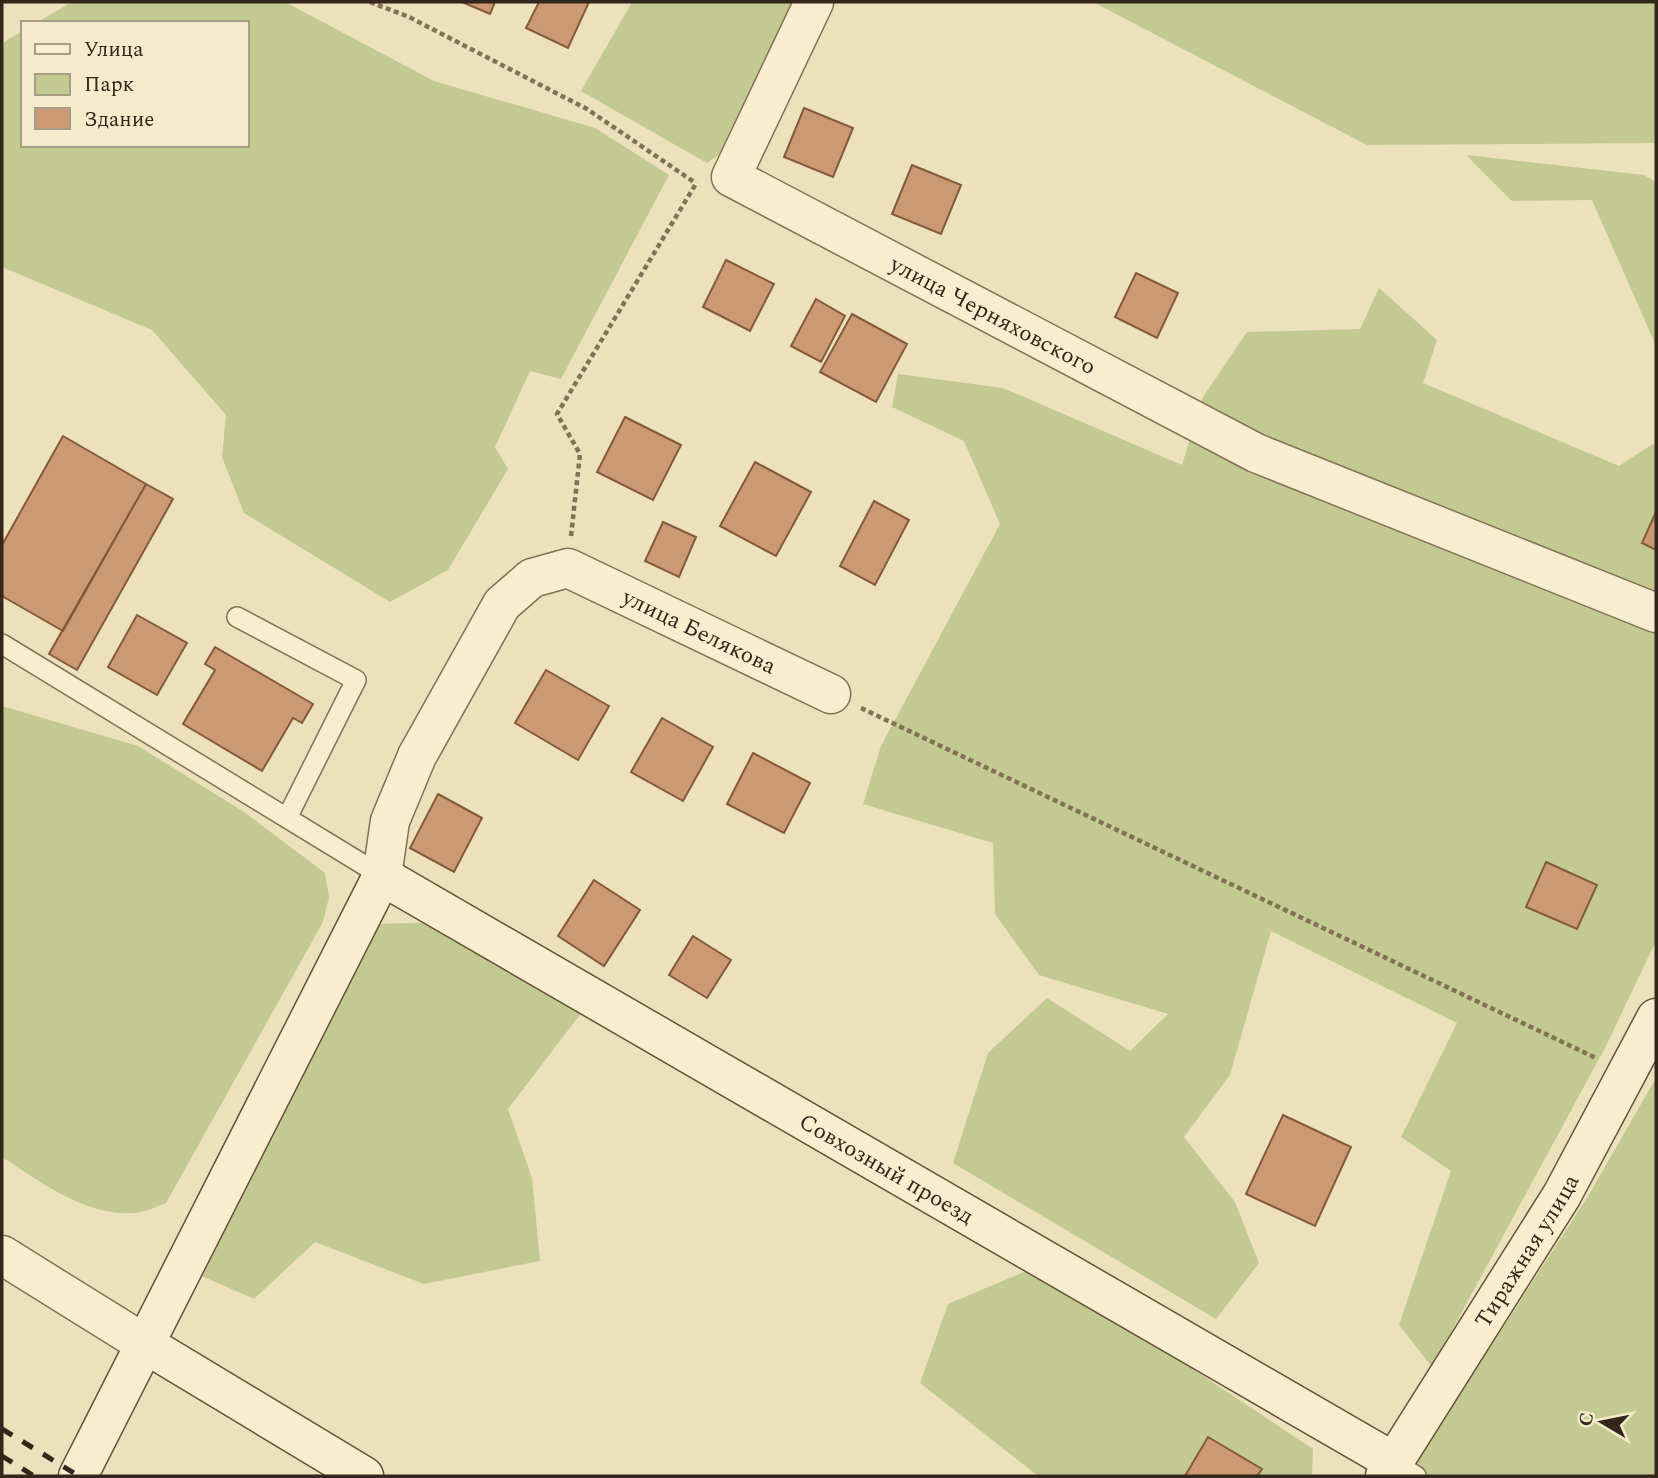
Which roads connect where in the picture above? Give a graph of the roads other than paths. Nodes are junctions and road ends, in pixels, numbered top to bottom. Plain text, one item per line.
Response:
1 (814, 2) edge
2 (1656, 613) edge
3 (237, 617) dead end
4 (2, 644) edge
5 (831, 694) road end
6 (286, 818) junction
7 (382, 876) junction
8 (1656, 1018) edge
9 (2, 1255) edge
10 (145, 1344) junction
11 (1398, 1472) edge
12 (78, 1476) edge
13 (364, 1476) edge

1 - 2 main road, улица Черняховского
3 - 6 lane
4 - 6 lane
5 - 7 main road, улица Белякова
6 - 7 lane
7 - 10 main road
7 - 11 main road, Совхозный проезд
8 - 11 main road, Тиражная улица
9 - 10 main road
10 - 12 main road
10 - 13 main road

